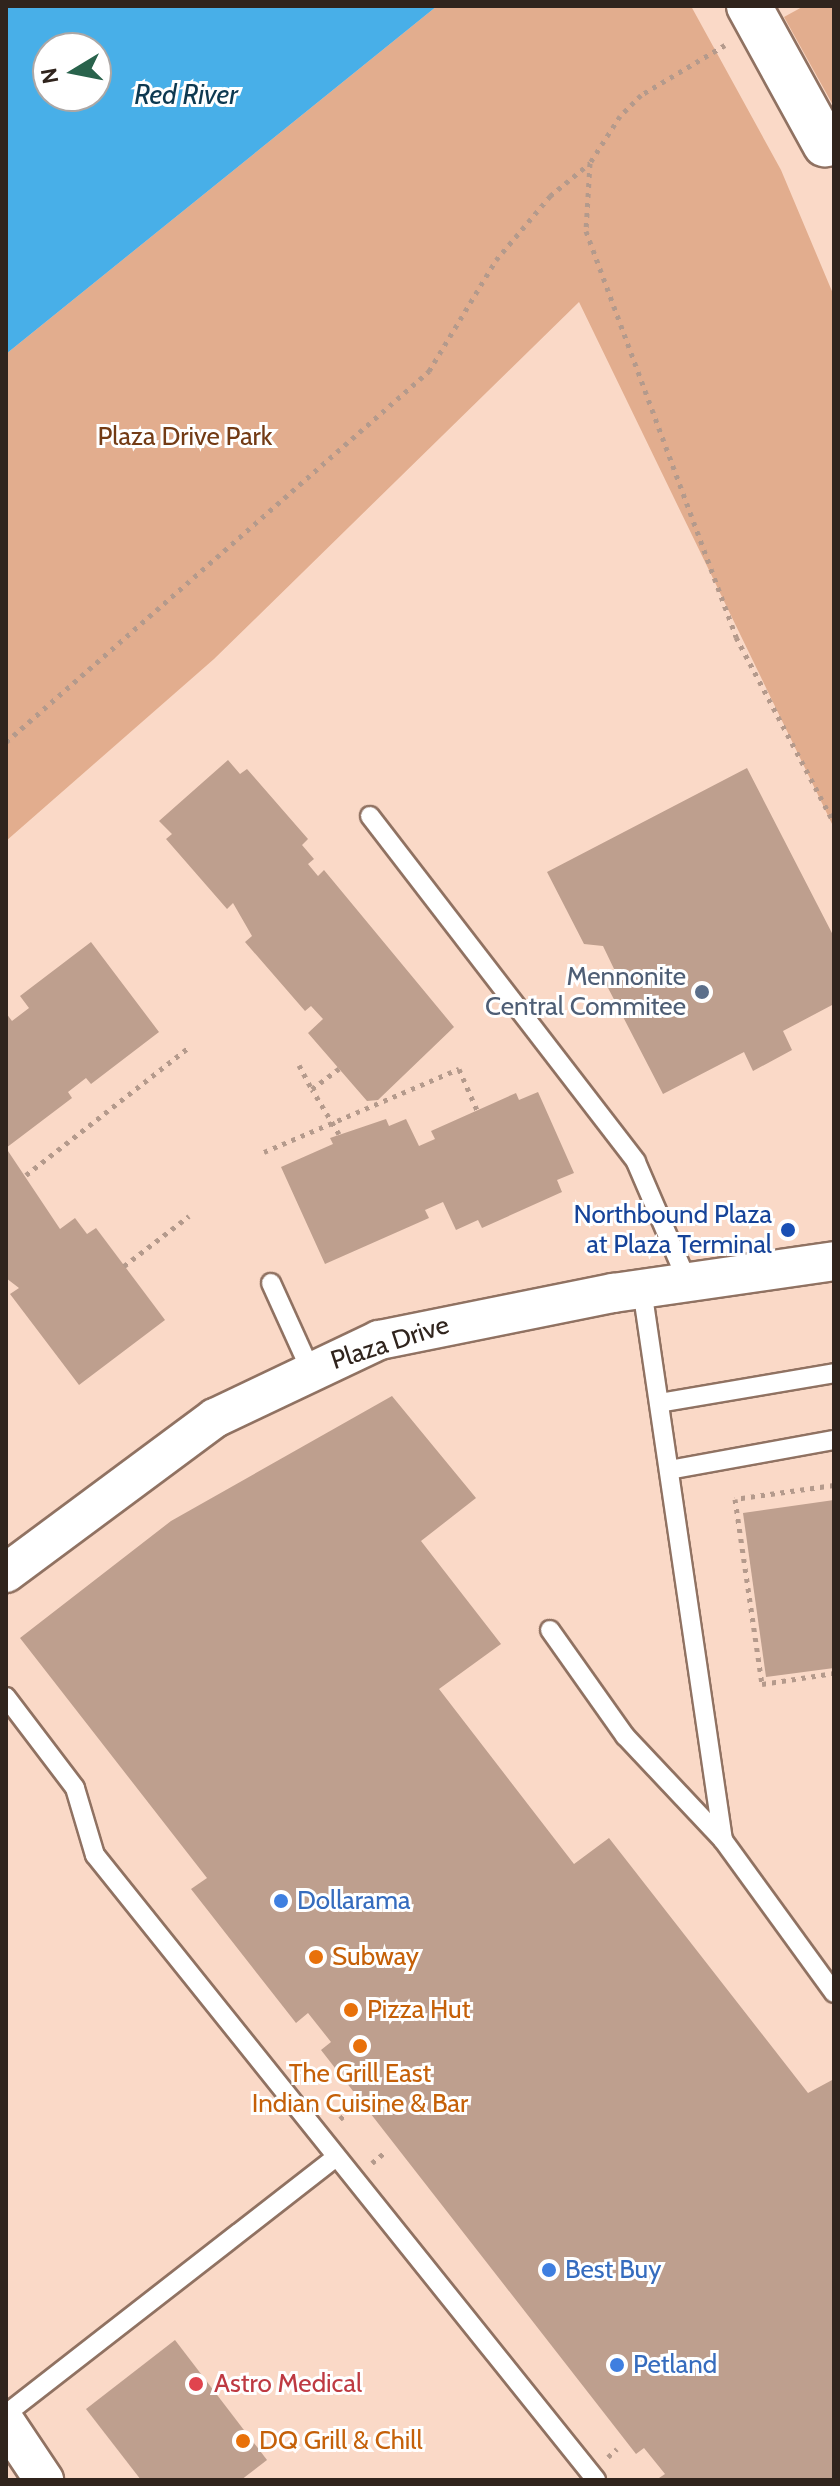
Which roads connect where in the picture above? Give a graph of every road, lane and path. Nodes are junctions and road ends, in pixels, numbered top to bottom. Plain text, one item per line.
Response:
1 (745, 21) edge
2 (825, 144) dead end
3 (590, 163) junction
4 (6, 742) edge
5 (370, 816) dead end
6 (834, 823) edge
7 (189, 1047) dead end
8 (299, 1065) dead end
9 (339, 1069) dead end
10 (312, 1089) junction
11 (477, 1110) dead end
12 (334, 1122) junction
13 (339, 1134) dead end
14 (264, 1152) dead end
15 (26, 1175) dead end
16 (189, 1216) dead end
17 (834, 1262) edge
18 (124, 1266) dead end
19 (271, 1283) dead end
20 (688, 1283) junction
21 (642, 1289) junction
22 (310, 1369) junction
23 (834, 1373) edge
24 (659, 1403) junction
25 (834, 1440) edge
26 (669, 1470) junction
27 (834, 1485) edge
28 (6, 1573) edge
29 (550, 1630) dead end
30 (834, 1673) edge
31 (6, 1697) edge
32 (723, 1840) junction
33 (834, 1993) edge
34 (336, 2157) junction
35 (6, 2414) edge
36 (6, 2423) edge
37 (44, 2480) edge
38 (596, 2480) edge

1 - 2 main road, bridge
1 - 3 path
3 - 4 path
3 - 6 path
5 - 20 lane
7 - 15 path
8 - 10 path
9 - 10 path
10 - 12 path
11 - 12 path
12 - 13 path
12 - 14 path
16 - 18 path
17 - 20 street, Plaza Drive
19 - 22 lane
20 - 21 street, Plaza Drive
21 - 22 street, Plaza Drive
21 - 24 lane
22 - 28 street, Plaza Drive
23 - 24 lane
24 - 26 lane
25 - 26 lane
26 - 32 lane
27 - 30 path
29 - 32 lane
31 - 34 lane
32 - 33 lane
34 - 35 lane
34 - 38 lane
36 - 37 street

